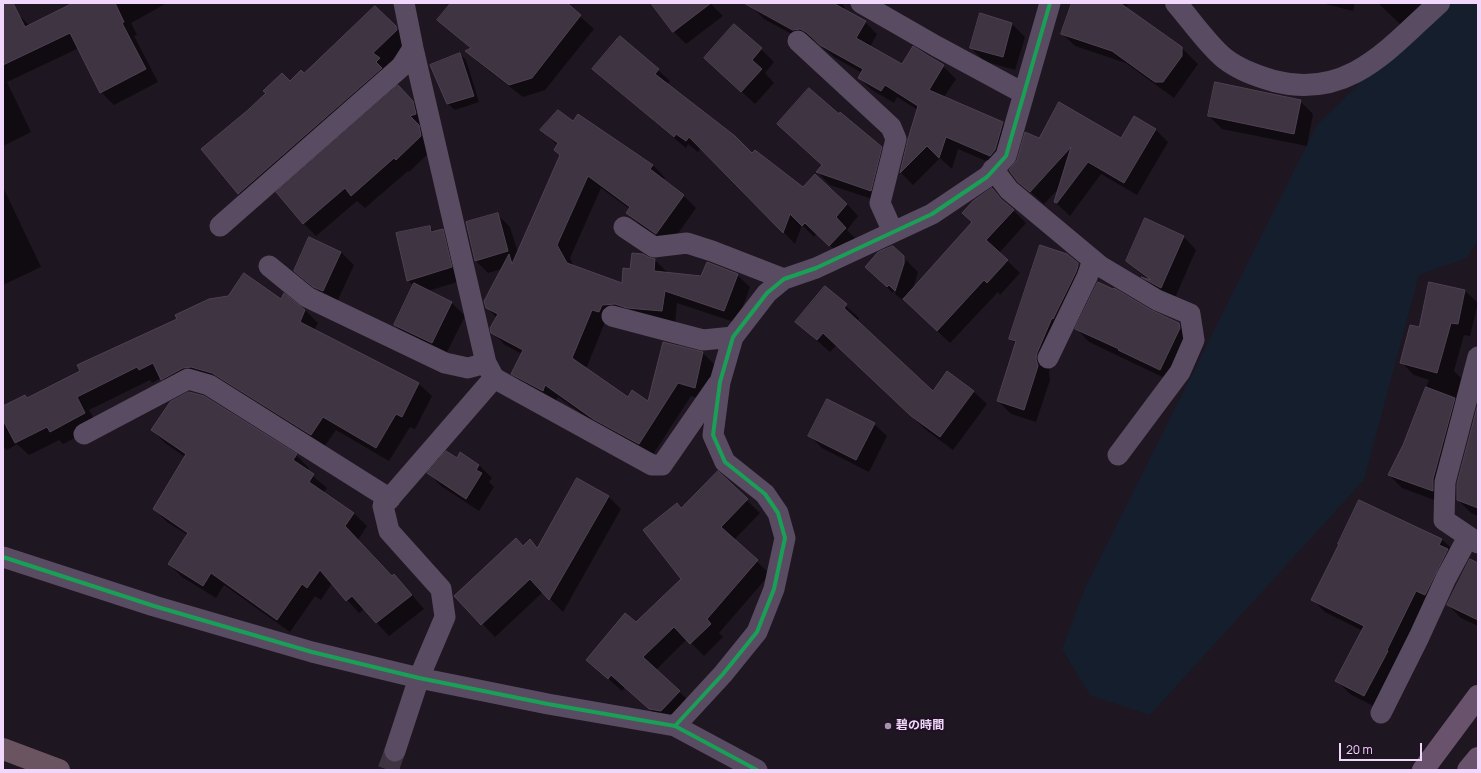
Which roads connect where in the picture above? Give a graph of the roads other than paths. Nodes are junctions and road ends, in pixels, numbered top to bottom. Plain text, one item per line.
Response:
1 (404, 3) edge
2 (861, 3) edge
3 (1050, 3) edge
4 (1176, 3) edge
5 (1439, 3) edge
6 (798, 41) dead end
7 (413, 48) junction
8 (1023, 93) junction
9 (993, 169) junction
10 (220, 226) dead end
11 (624, 227) dead end
12 (893, 232) junction
13 (1094, 260) junction
14 (269, 266) dead end
15 (784, 279) junction
16 (612, 316) dead end
17 (733, 337) junction
18 (1478, 357) edge
19 (1048, 358) dead end
20 (490, 370) junction
21 (720, 382) junction
22 (84, 434) dead end
23 (1118, 455) dead end
24 (390, 499) junction
25 (1473, 540) edge
26 (3, 557) edge
27 (419, 678) junction
28 (1478, 696) edge
29 (1381, 713) dead end
30 (675, 726) junction
31 (3, 749) edge
32 (395, 751) tunnel mouth
33 (1478, 758) edge
34 (59, 770) edge
35 (757, 770) edge
36 (1423, 770) edge
37 (1468, 770) edge

1 - 7 street
2 - 8 street
3 - 8 street
4 - 5 street
6 - 12 street
7 - 10 street
7 - 20 street
8 - 9 street
9 - 12 street
9 - 13 street
11 - 15 street
12 - 15 street
13 - 19 street
13 - 23 street
14 - 20 street
15 - 17 street
16 - 17 street
17 - 21 street
18 - 25 street
20 - 21 street
20 - 24 street
21 - 30 street
22 - 24 street
24 - 27 street
25 - 29 street
26 - 27 street
27 - 30 street
27 - 32 street
28 - 36 main road
30 - 35 street
31 - 34 highway
33 - 37 main road

